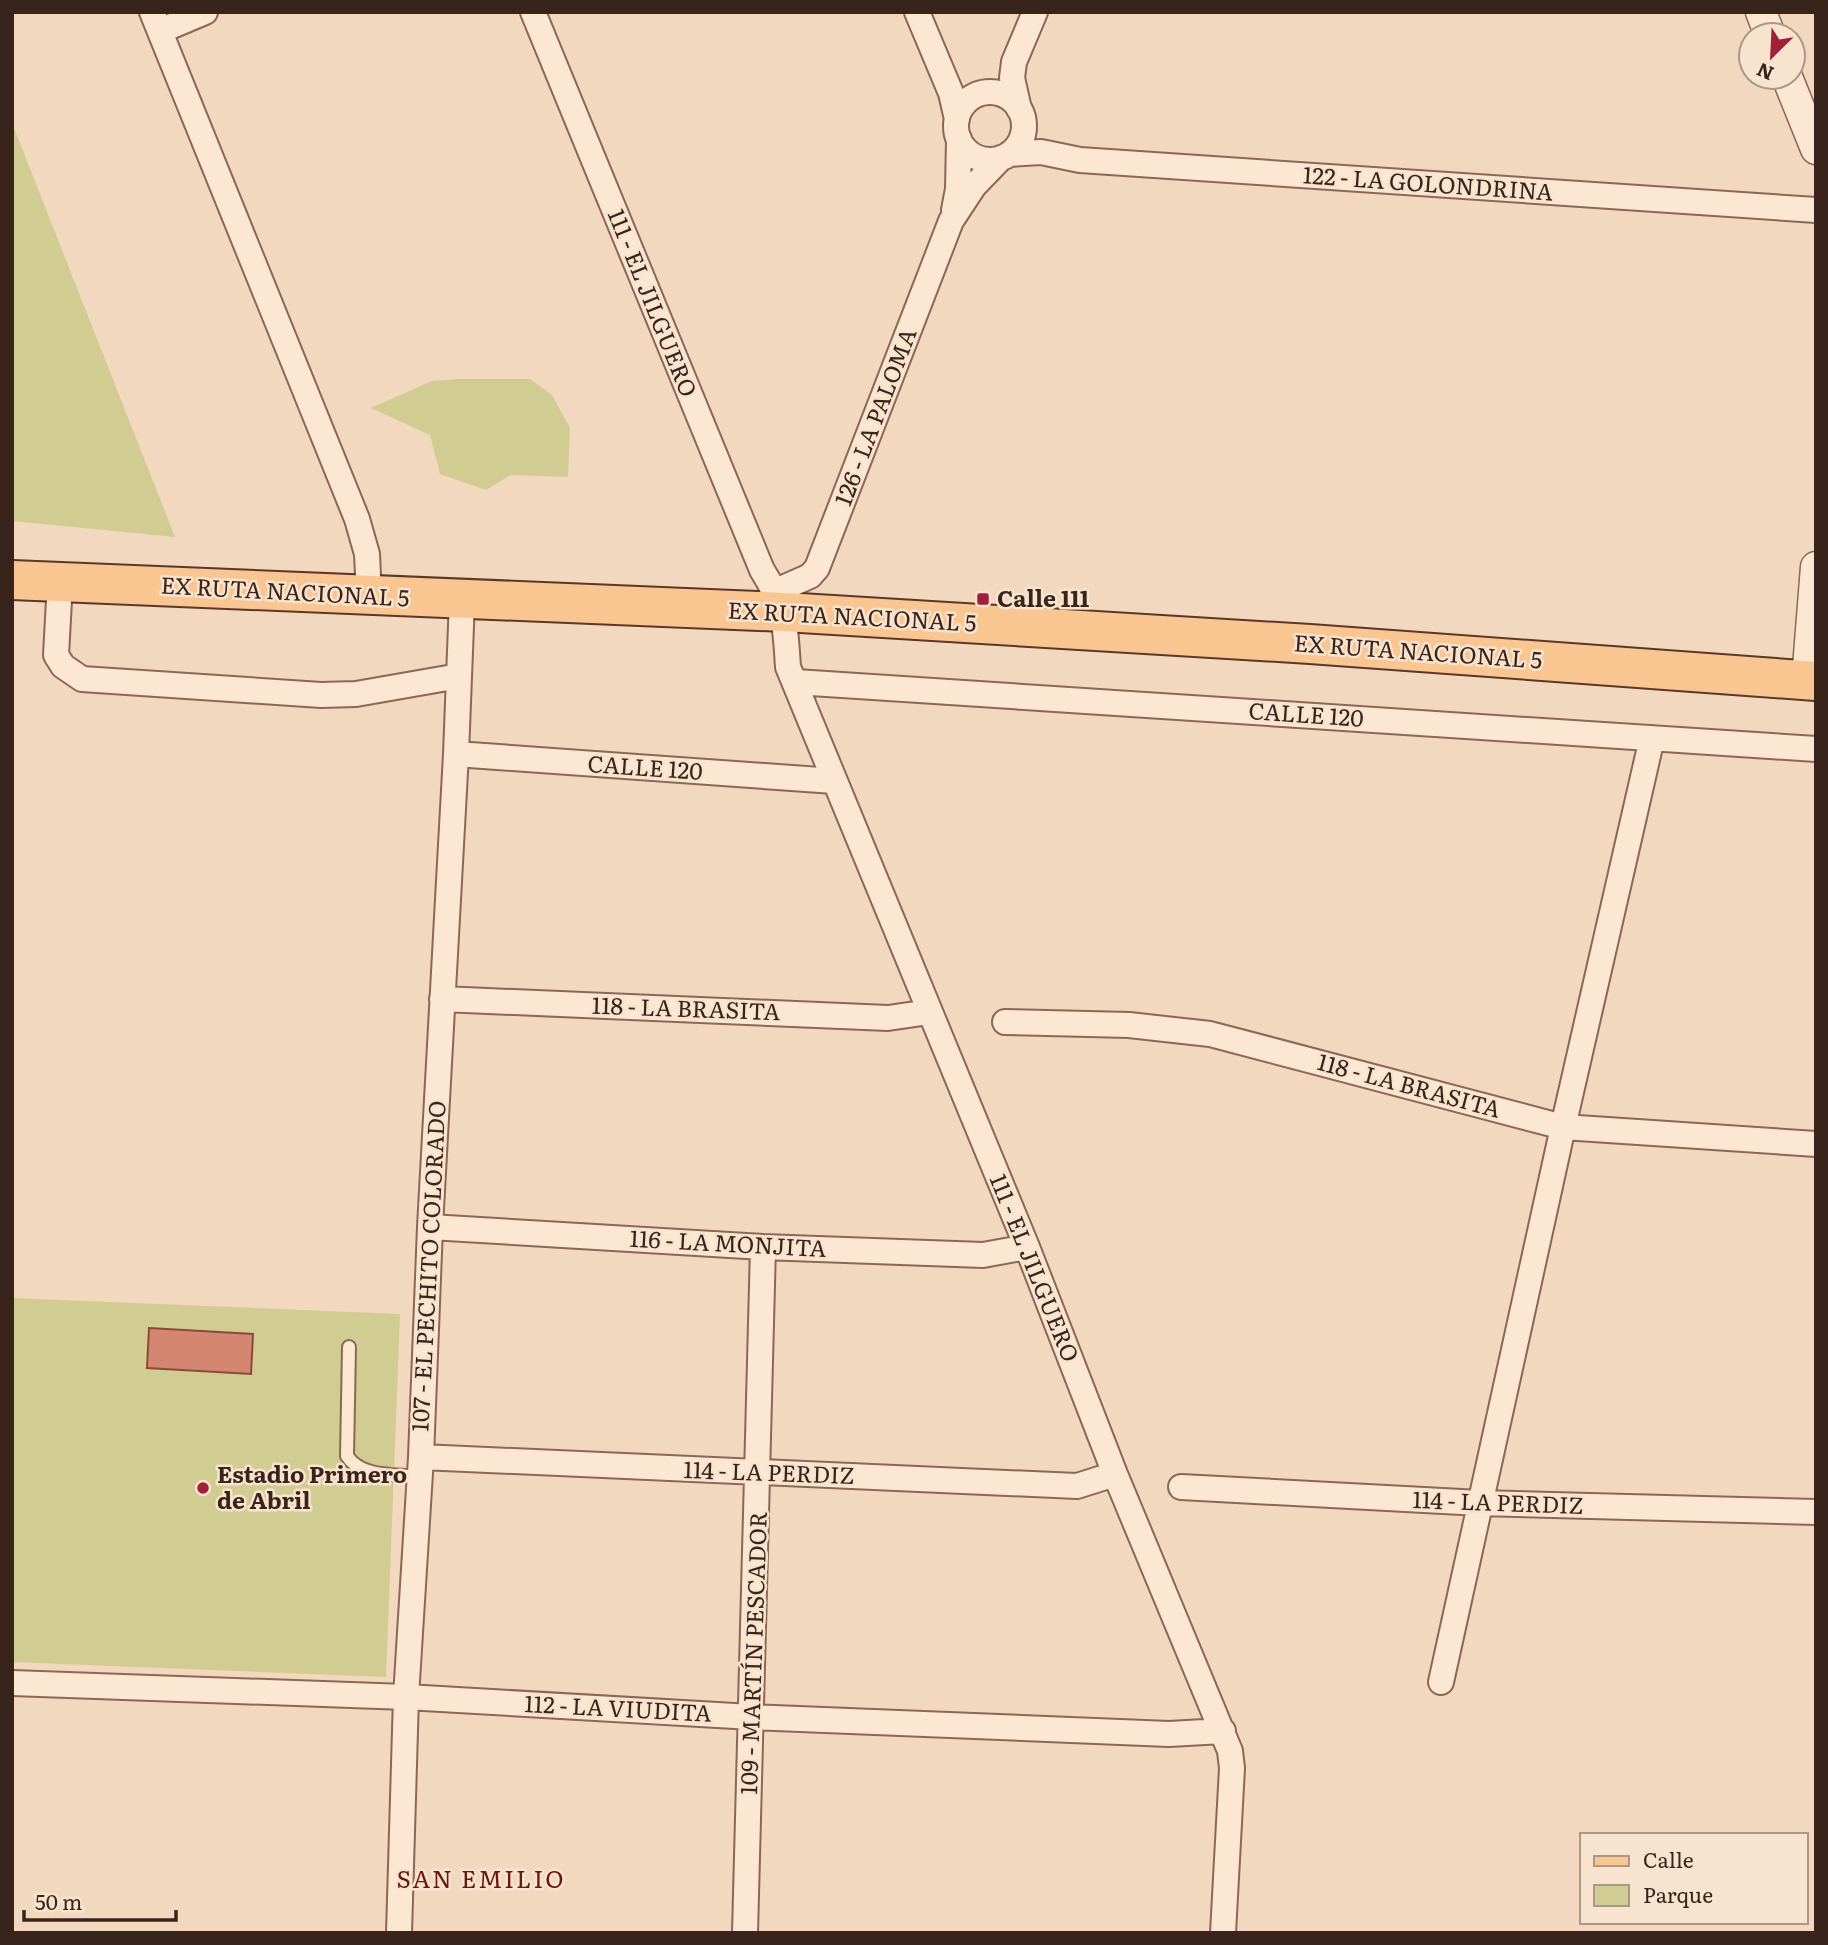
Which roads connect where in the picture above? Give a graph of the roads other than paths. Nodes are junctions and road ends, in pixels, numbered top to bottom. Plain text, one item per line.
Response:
1 (205, 12) edge
2 (533, 12) edge
3 (917, 12) edge
4 (1035, 12) edge
5 (156, 21) edge
6 (1014, 62) junction
7 (948, 86) junction
8 (1793, 91) edge
9 (979, 95) junction
10 (1021, 120) junction
11 (958, 129) junction
12 (1816, 149) edge
13 (1041, 152) junction
14 (1005, 156) junction
15 (1816, 210) edge
16 (951, 220) junction
17 (1816, 566) edge
18 (12, 580) edge
19 (60, 582) junction
20 (369, 596) junction
21 (462, 600) junction
22 (780, 602) junction
23 (459, 676) junction
24 (1811, 681) edge
25 (796, 682) junction
26 (1652, 738) junction
27 (1816, 749) edge
28 (456, 754) junction
29 (834, 781) junction
30 (442, 999) junction
31 (929, 1012) junction
32 (1005, 1022) dead end
33 (1563, 1127) junction
34 (1816, 1144) edge
35 (430, 1227) junction
36 (763, 1247) junction
37 (1027, 1247) junction
38 (349, 1347) dead end
39 (420, 1467) junction
40 (759, 1473) junction
41 (1115, 1474) junction
42 (1181, 1487) dead end
43 (1479, 1503) junction
44 (1816, 1512) edge
45 (1441, 1682) dead end
46 (12, 1683) edge
47 (406, 1697) junction
48 (752, 1717) junction
49 (1223, 1731) junction
50 (399, 1933) edge
51 (745, 1933) edge
52 (1223, 1933) edge

1 - 5 street
2 - 22 street, 111 - EL JILGUERO
3 - 7 street, 126 - LA PALOMA
4 - 6 street
5 - 20 street
6 - 9 street
6 - 10 street
7 - 9 street
7 - 11 street, 126 - LA PALOMA
8 - 12 street
9 - 10 street
9 - 11 street
10 - 13 street
10 - 14 street
11 - 14 street
11 - 16 street, 126 - LA PALOMA
13 - 14 street, 122 - LA GOLONDRINA
13 - 15 street, 122 - LA GOLONDRINA
14 - 16 street, 126 - LA PALOMA
16 - 22 street, 126 - LA PALOMA
17 - 24 street
18 - 19 main road, EX RUTA NACIONAL 5
19 - 20 main road, EX RUTA NACIONAL 5
19 - 23 street
20 - 21 main road, EX RUTA NACIONAL 5
21 - 22 main road, EX RUTA NACIONAL 5
21 - 23 street, 107 - EL PECHITO COLORADO
22 - 24 main road, EX RUTA NACIONAL 5
22 - 25 street, 111 - EL JILGUERO
23 - 28 street, 107 - EL PECHITO COLORADO
25 - 26 street, CALLE 120
25 - 29 street, 111 - EL JILGUERO
26 - 27 street, CALLE 120
26 - 33 street
28 - 29 street, CALLE 120
28 - 30 street, 107 - EL PECHITO COLORADO
29 - 31 street, 111 - EL JILGUERO
30 - 31 street, 118 - LA BRASITA
30 - 35 street, 107 - EL PECHITO COLORADO
31 - 37 street, 111 - EL JILGUERO
32 - 33 street, 118 - LA BRASITA
33 - 34 street, 118 - LA BRASITA
33 - 43 street
35 - 36 street, 116 - LA MONJITA
35 - 39 street, 107 - EL PECHITO COLORADO
36 - 37 street, 116 - LA MONJITA
36 - 40 street, 109 - MARTÍN PESCADOR
37 - 41 street, 111 - EL JILGUERO
38 - 39 lane
39 - 40 street, 114 - LA PERDIZ
39 - 47 street, 107 - EL PECHITO COLORADO
40 - 41 street, 114 - LA PERDIZ
40 - 48 street, 109 - MARTÍN PESCADOR
41 - 49 street, 111 - EL JILGUERO
42 - 43 street, 114 - LA PERDIZ
43 - 44 street, 114 - LA PERDIZ
43 - 45 street
46 - 47 street, 112 - LA VIUDITA
47 - 48 street, 112 - LA VIUDITA
47 - 50 street, 107 - EL PECHITO COLORADO
48 - 49 street, 112 - LA VIUDITA
48 - 51 street, 109 - MARTÍN PESCADOR
49 - 52 street, 111 - EL JILGUERO

